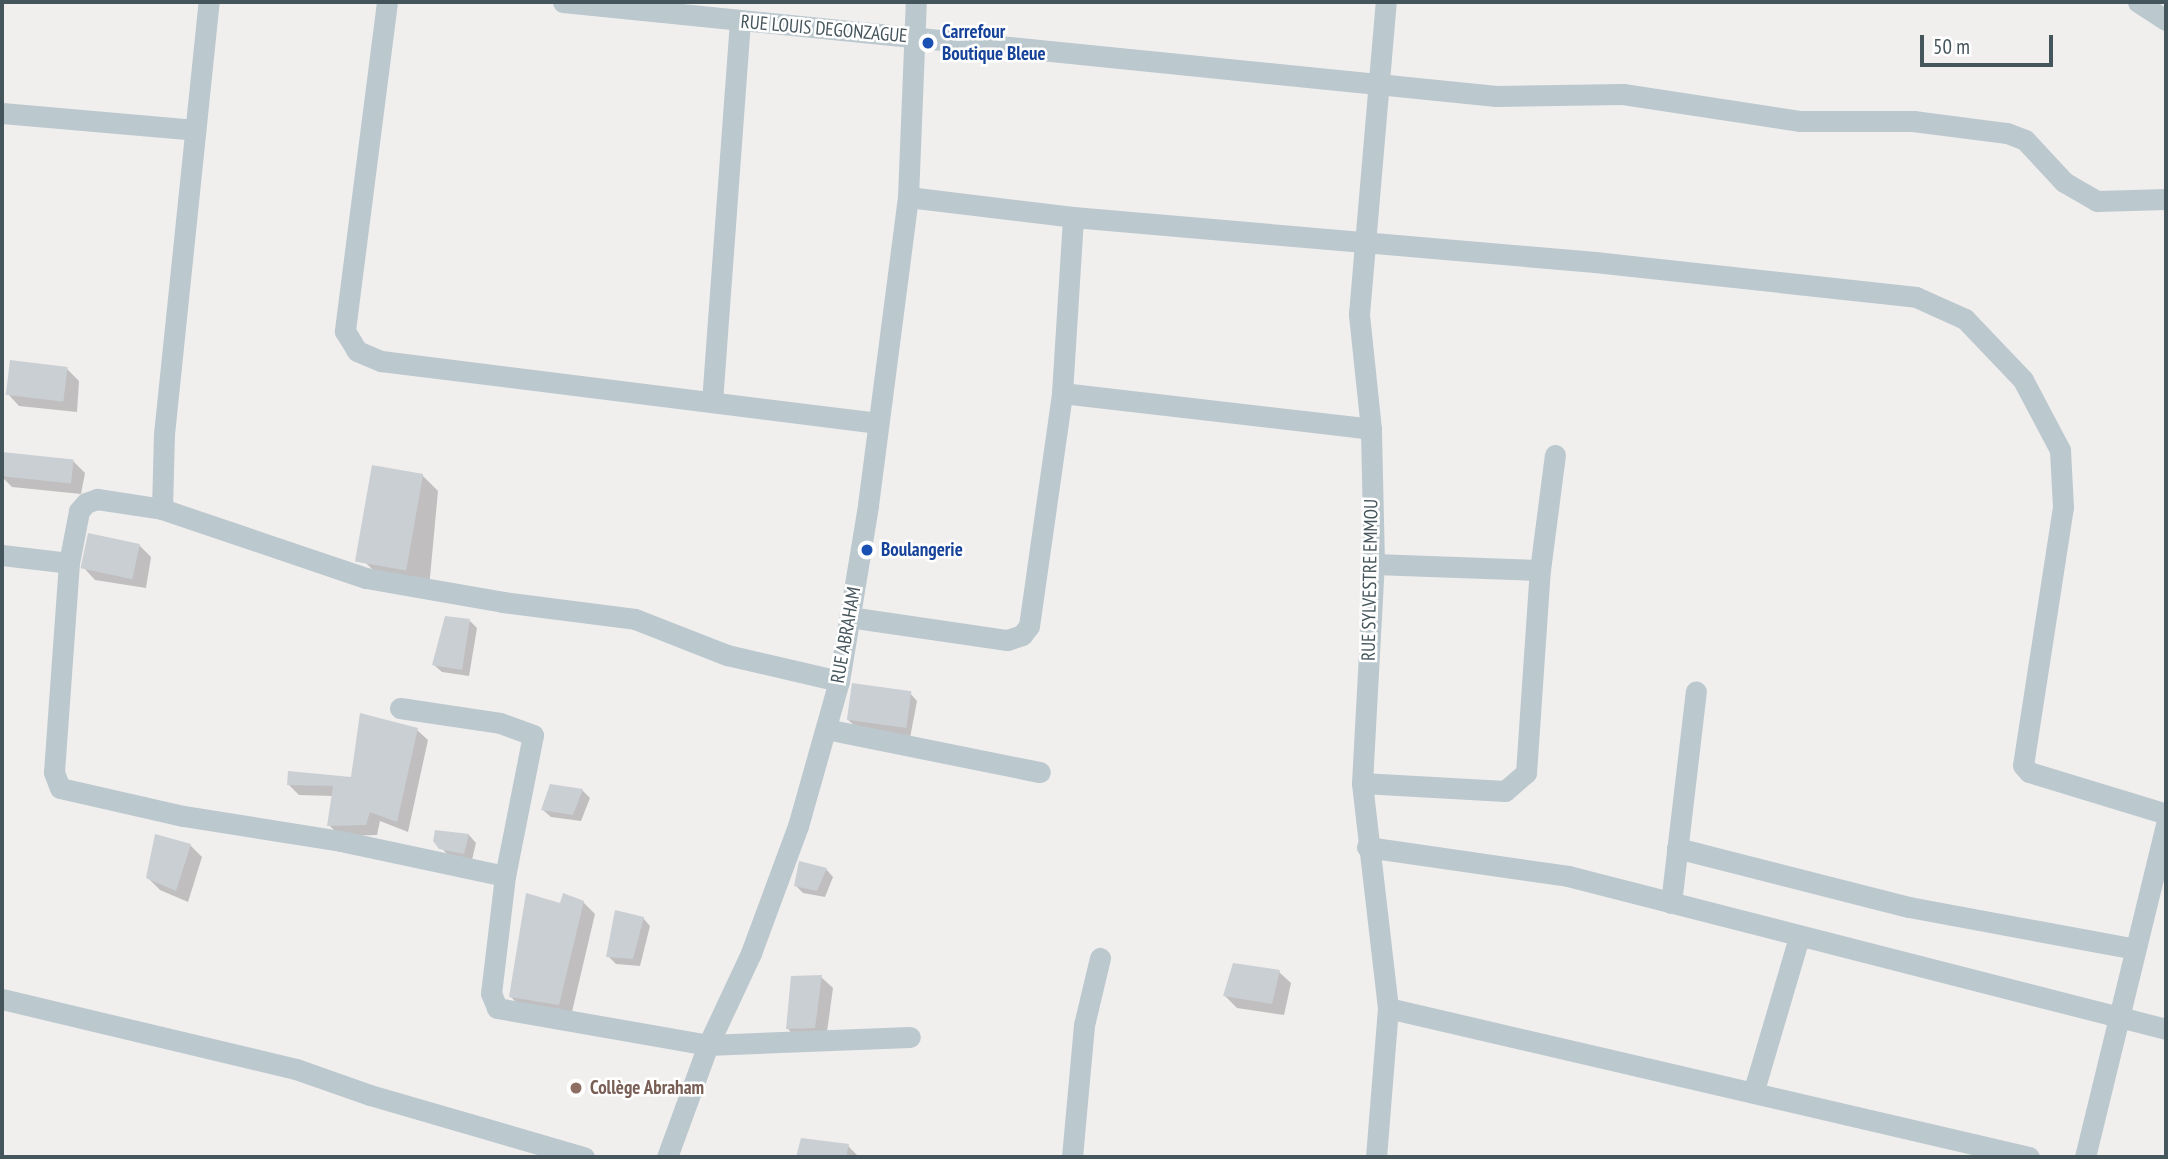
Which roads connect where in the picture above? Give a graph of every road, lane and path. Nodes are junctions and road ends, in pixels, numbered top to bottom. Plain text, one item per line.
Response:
1 (209, 2) edge
2 (387, 2) edge
3 (563, 2) edge
4 (916, 2) edge
5 (1386, 2) edge
6 (2138, 2) edge
7 (2166, 20) edge
8 (740, 22) junction
9 (914, 37) junction
10 (1378, 82) junction
11 (2, 113) edge
12 (195, 130) junction
13 (908, 197) junction
14 (2166, 199) edge
15 (1073, 217) junction
16 (1365, 243) junction
17 (1062, 393) junction
18 (712, 402) junction
19 (878, 423) junction
20 (1371, 429) junction
21 (1555, 455) dead end
22 (162, 509) junction
23 (2, 555) edge
24 (69, 563) junction
25 (1374, 564) junction
26 (1540, 570) junction
27 (849, 617) junction
28 (839, 681) junction
29 (1696, 691) dead end
30 (400, 708) dead end
31 (826, 729) junction
32 (1040, 772) dead end
33 (1362, 783) junction
34 (2166, 814) edge
35 (2166, 824) edge
36 (1367, 847) junction
37 (1677, 848) junction
38 (505, 876) junction
39 (1671, 904) junction
40 (1799, 937) junction
41 (2135, 949) junction
42 (1100, 958) dead end
43 (2, 999) edge
44 (1388, 1008) junction
45 (2118, 1020) junction
46 (2166, 1029) edge
47 (910, 1037) dead end
48 (708, 1045) junction
49 (1754, 1090) junction
50 (584, 1157) edge
51 (667, 1157) edge
52 (1072, 1157) edge
53 (1376, 1157) edge
54 (2029, 1157) edge
55 (2085, 1157) edge

1 - 12 street
2 - 18 street
3 - 8 street, RUE LOUIS DEGONZAGUE
4 - 9 street, RUE ABRAHAM
5 - 10 street, RUE SYLVESTRE EMMOU
6 - 7 street
8 - 9 street, RUE LOUIS DEGONZAGUE
8 - 18 street
9 - 10 street, RUE LOUIS DEGONZAGUE
9 - 13 street, RUE ABRAHAM
10 - 14 street, RUE LOUIS DEGONZAGUE
10 - 16 street, RUE SYLVESTRE EMMOU
11 - 12 street
12 - 22 street
13 - 15 street
13 - 19 street, RUE ABRAHAM
15 - 16 street
15 - 17 street
16 - 20 street, RUE SYLVESTRE EMMOU
16 - 34 street
17 - 20 street
17 - 27 street
18 - 19 street
19 - 27 street, RUE ABRAHAM
20 - 25 street, RUE SYLVESTRE EMMOU
21 - 26 street
22 - 24 street
22 - 28 street
23 - 24 street
24 - 38 street
25 - 26 street
25 - 33 street, RUE SYLVESTRE EMMOU
26 - 33 street
27 - 28 street, RUE ABRAHAM
28 - 31 street, RUE ABRAHAM
29 - 37 street
30 - 38 street
31 - 32 street
31 - 48 street, RUE ABRAHAM
33 - 36 street, RUE SYLVESTRE EMMOU
35 - 41 street
36 - 39 street
36 - 44 street, RUE SYLVESTRE EMMOU
37 - 39 street
37 - 41 street
38 - 48 street
39 - 40 street
40 - 45 street
40 - 49 street
41 - 45 street
42 - 52 street
43 - 50 street
44 - 49 street
44 - 53 street, RUE SYLVESTRE EMMOU
45 - 46 street
45 - 55 street
47 - 48 street
48 - 51 street, RUE ABRAHAM
49 - 54 street

